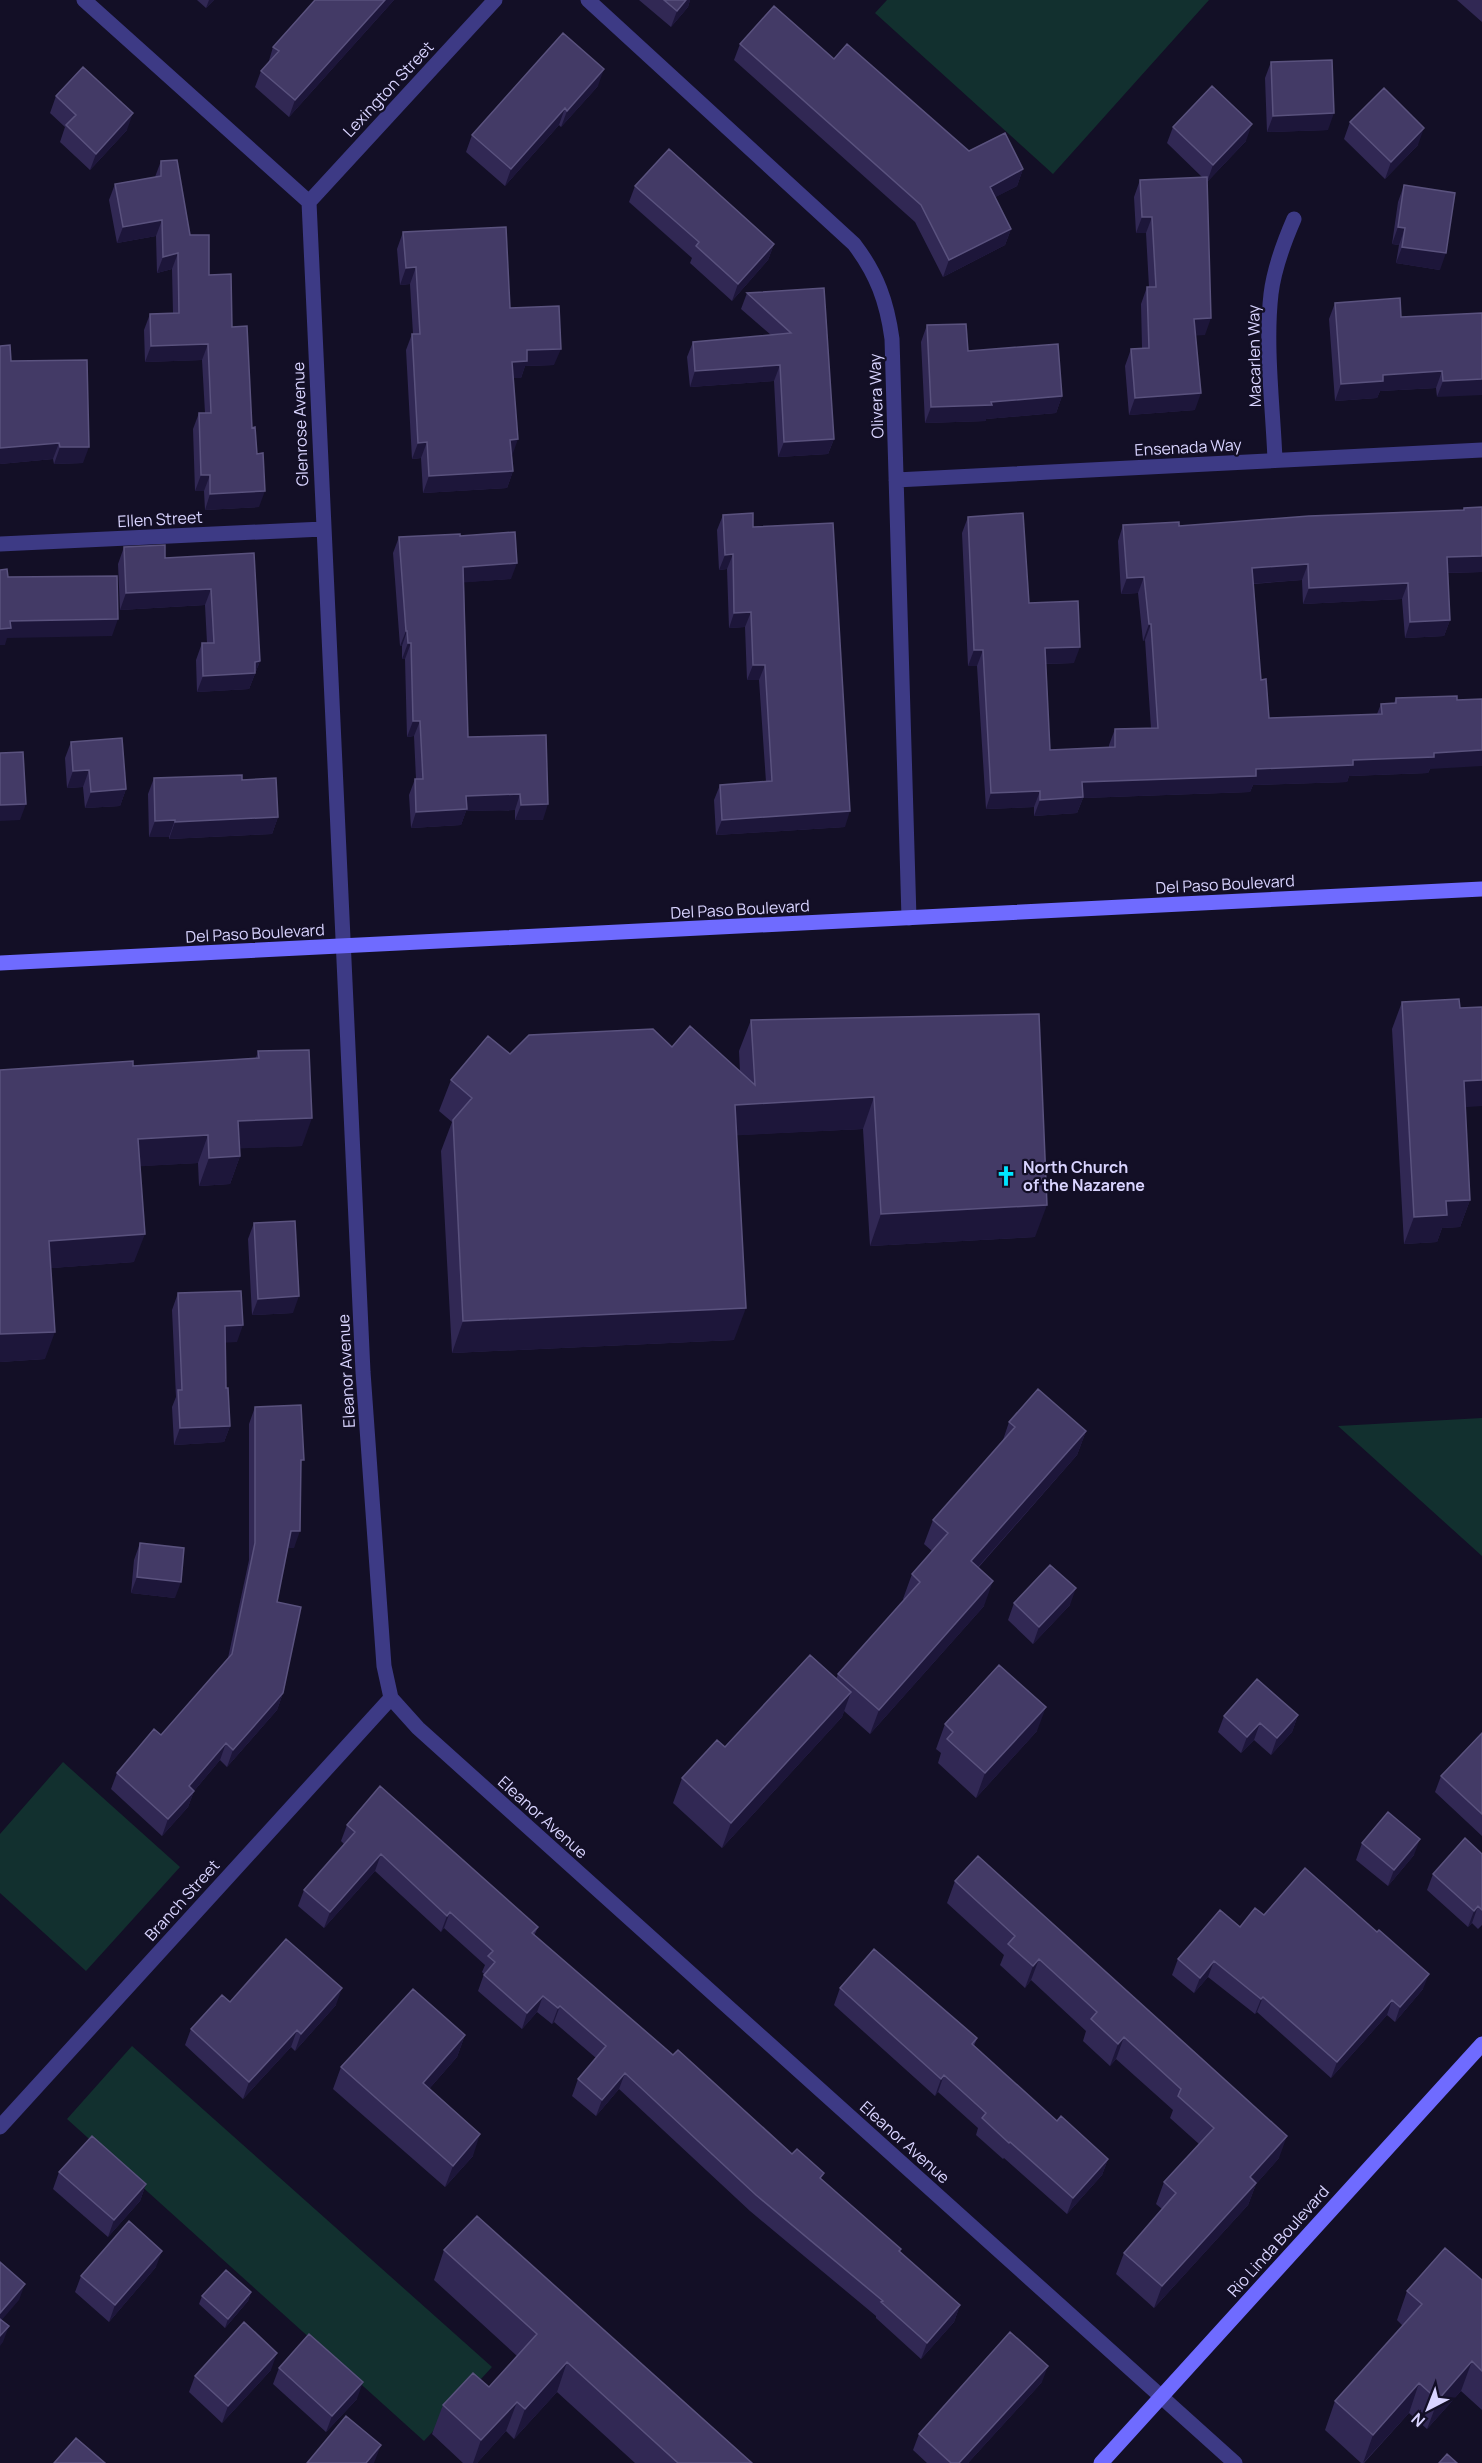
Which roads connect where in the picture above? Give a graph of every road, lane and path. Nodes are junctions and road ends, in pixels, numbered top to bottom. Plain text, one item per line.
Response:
1 (84, 0) edge
2 (495, 0) edge
3 (588, 0) edge
4 (309, 202) junction
5 (1294, 219) dead end
6 (1482, 450) edge
7 (1275, 460) junction
8 (896, 480) junction
9 (322, 529) junction
10 (0, 544) edge
11 (1482, 889) edge
12 (909, 918) junction
13 (343, 946) junction
14 (0, 963) edge
15 (391, 1698) junction
16 (1482, 2044) edge
17 (0, 2127) edge
18 (1161, 2396) junction
19 (1101, 2463) edge
20 (1235, 2463) edge

1 - 4 street
2 - 4 street, Lexington Street
3 - 8 street, Olivera Way
4 - 9 street, Glenrose Avenue
5 - 7 street, Macarlen Way
6 - 7 street, Ensenada Way
7 - 8 street, Ensenada Way
8 - 12 street, Olivera Way
9 - 10 street, Ellen Street
9 - 13 street, Glenrose Avenue
11 - 12 main road, Del Paso Boulevard
12 - 13 main road, Del Paso Boulevard
13 - 14 main road, Del Paso Boulevard
13 - 15 street, Eleanor Avenue
15 - 17 street, Branch Street
15 - 18 street, Eleanor Avenue
16 - 18 main road, Rio Linda Boulevard
18 - 19 main road, Rio Linda Boulevard
18 - 20 street, Eleanor Avenue

